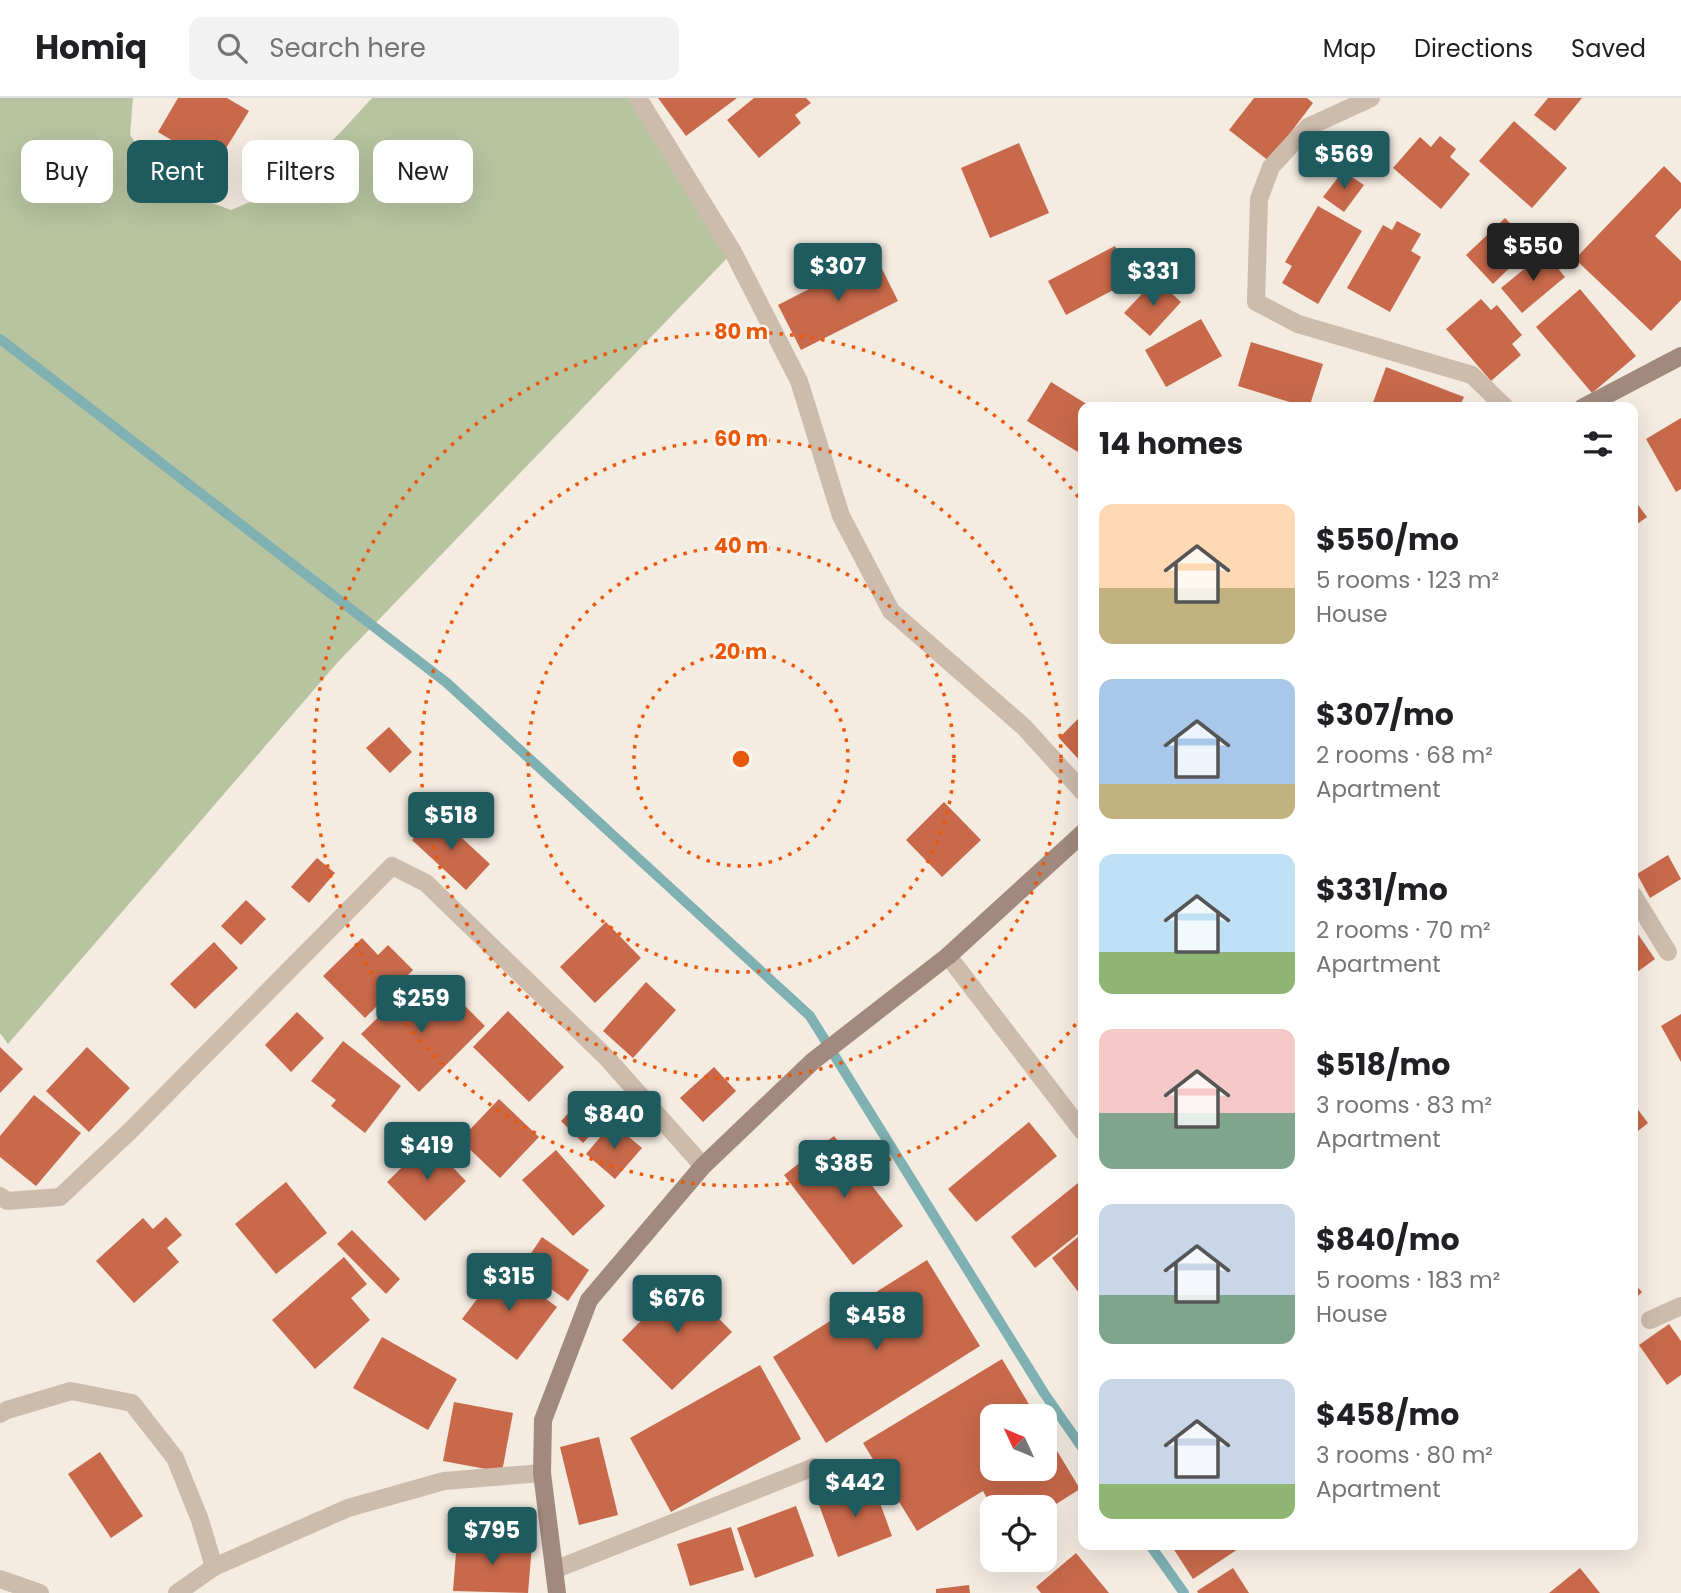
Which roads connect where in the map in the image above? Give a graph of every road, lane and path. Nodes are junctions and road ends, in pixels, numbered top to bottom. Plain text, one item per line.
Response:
1 (638, 98) edge
2 (1371, 98) edge
3 (1681, 356) edge
4 (1500, 402) edge
5 (1593, 402) edge
6 (1078, 786) edge
7 (1078, 838) edge
8 (1638, 903) edge
9 (1668, 952) dead end
10 (948, 956) junction
11 (1078, 1125) edge
12 (702, 1166) junction
13 (0, 1196) edge
14 (1681, 1306) edge
15 (1650, 1320) dead end
16 (0, 1414) edge
17 (814, 1467) dead end
18 (542, 1473) junction
19 (215, 1567) junction
20 (554, 1570) junction
21 (0, 1579) edge
22 (40, 1593) edge
23 (177, 1593) edge
24 (557, 1593) edge

1 - 6 street
2 - 4 street
3 - 5 main road
7 - 10 main road
8 - 9 street
10 - 11 street
10 - 12 main road
12 - 13 street
12 - 18 main road
14 - 15 street
16 - 19 street
17 - 20 street
18 - 19 street
18 - 20 main road
19 - 23 street
20 - 24 main road
21 - 22 street

